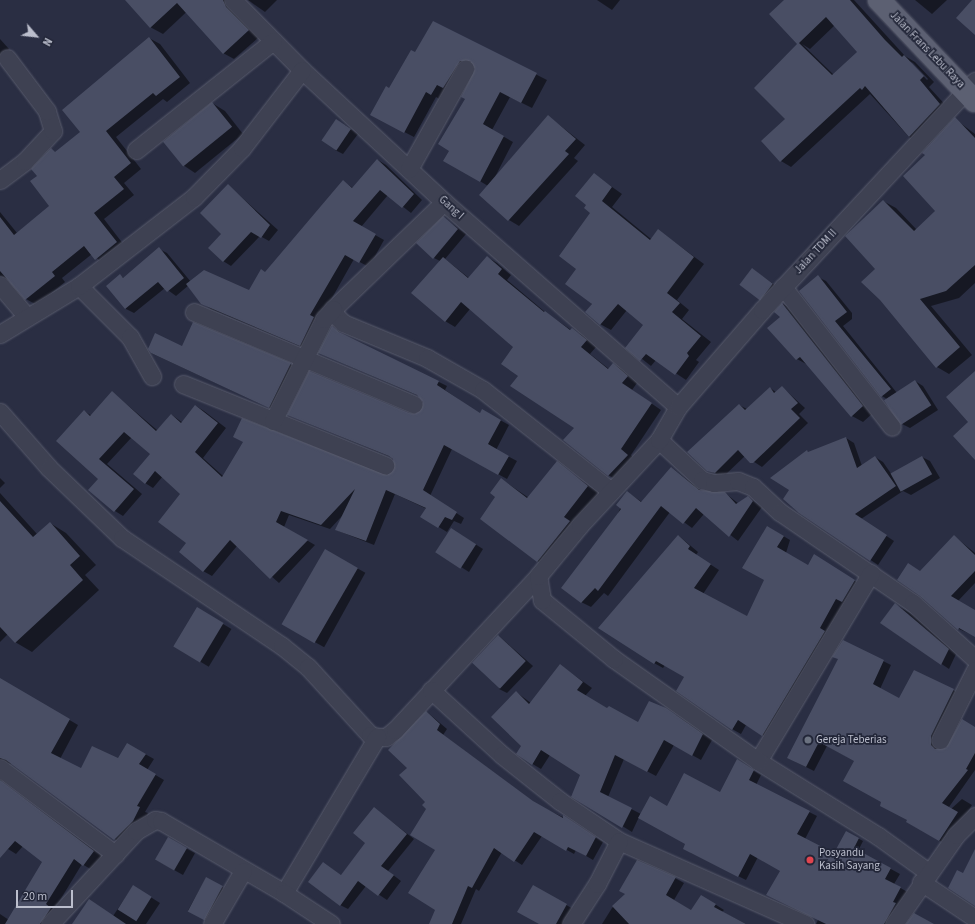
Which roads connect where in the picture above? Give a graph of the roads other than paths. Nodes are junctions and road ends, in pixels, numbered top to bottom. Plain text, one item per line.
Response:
1 (233, 0) edge
2 (879, 0) edge
3 (273, 41) junction
4 (7, 58) dead end
5 (465, 69) dead end
6 (302, 70) junction
7 (972, 91) edge
8 (136, 150) dead end
9 (409, 169) junction
10 (0, 180) edge
11 (444, 202) junction
12 (0, 285) edge
13 (80, 286) junction
14 (783, 287) junction
15 (333, 309) junction
16 (194, 312) dead end
17 (27, 317) junction
18 (0, 334) edge
19 (305, 358) junction
20 (152, 376) dead end
21 (183, 384) dead end
22 (413, 404) dead end
23 (0, 412) edge
24 (675, 412) junction
25 (273, 420) junction
26 (892, 427) dead end
27 (659, 440) junction
28 (385, 465) dead end
29 (611, 491) junction
30 (871, 573) junction
31 (538, 576) junction
32 (975, 659) edge
33 (975, 670) edge
34 (431, 690) junction
35 (377, 737) junction
36 (940, 740) dead end
37 (758, 761) junction
38 (0, 768) edge
39 (975, 816) edge
40 (619, 841) junction
41 (115, 854) junction
42 (243, 871) junction
43 (924, 877) junction
44 (284, 894) junction
45 (975, 918) edge
46 (50, 924) edge
47 (212, 924) edge
48 (331, 924) edge
49 (571, 924) edge
50 (805, 924) edge
51 (894, 924) edge

1 - 3 street, Gang I
2 - 7 main road, Jalan Frans Lebu Raya
3 - 6 street, Gang I
3 - 8 street
4 - 10 street
5 - 9 street
6 - 9 street, Gang I
6 - 13 street
7 - 14 street, Jalan TDM II
9 - 11 street, Gang I
11 - 15 street
11 - 24 street, Gang I
12 - 17 street
13 - 17 street
13 - 20 street
14 - 24 street, Jalan TDM II
14 - 26 street
15 - 19 street
15 - 29 street
16 - 19 street
17 - 18 street
19 - 22 street
19 - 25 street
21 - 25 street
23 - 35 street
24 - 27 street, Jalan TDM II
25 - 28 street
27 - 29 street, Jalan TDM II
27 - 30 street
29 - 31 street, Jalan TDM II
30 - 32 street
30 - 37 street
31 - 34 street, Jalan TDM II
31 - 37 street
33 - 36 street
34 - 35 street, Jalan TDM II
34 - 40 street
35 - 44 street
37 - 43 street
38 - 41 street
39 - 43 street
40 - 49 street
40 - 50 street
41 - 42 street
41 - 46 street
42 - 44 street
42 - 47 street
43 - 45 street
43 - 51 street
44 - 48 street

